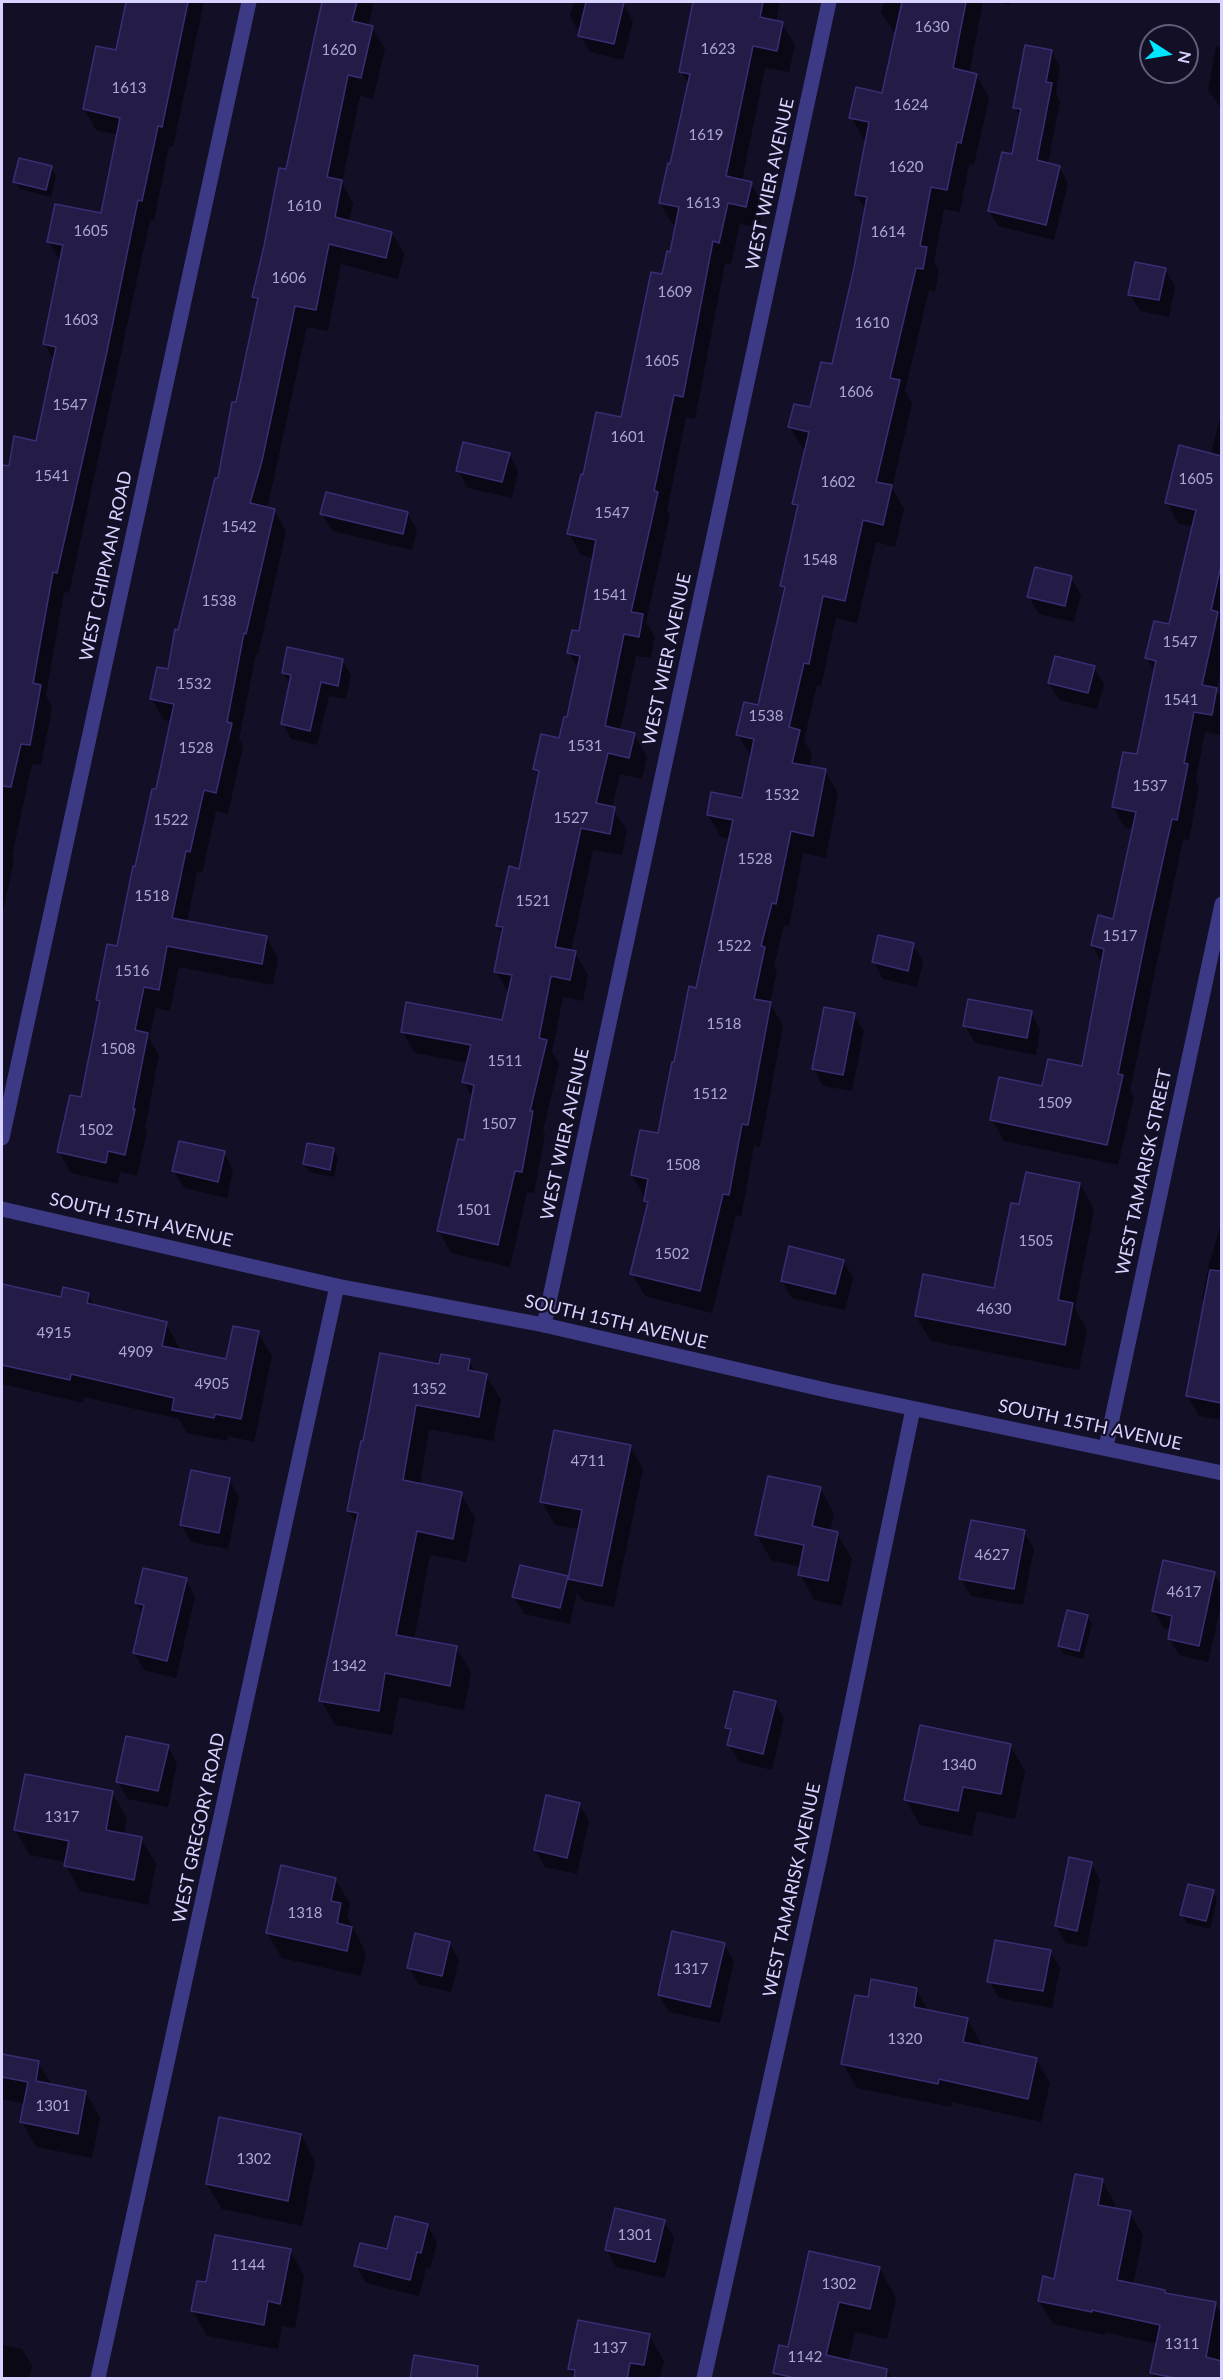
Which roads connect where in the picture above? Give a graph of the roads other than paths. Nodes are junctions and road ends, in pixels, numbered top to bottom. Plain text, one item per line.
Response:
1 (249, 2) edge
2 (829, 2) edge
3 (1221, 904) edge
4 (2, 1138) edge
5 (2, 1209) edge
6 (338, 1286) junction
7 (544, 1325) junction
8 (913, 1409) junction
9 (1106, 1447) junction
10 (1221, 1473) edge
11 (98, 2379) edge
12 (704, 2379) edge

1 - 4 street, WEST CHIPMAN ROAD
2 - 7 street, WEST WIER AVENUE
3 - 9 street, WEST TAMARISK STREET
5 - 6 street, SOUTH 15TH AVENUE
6 - 7 street, SOUTH 15TH AVENUE
6 - 11 street, WEST GREGORY ROAD
7 - 8 street, SOUTH 15TH AVENUE
8 - 9 street, SOUTH 15TH AVENUE
8 - 12 street, WEST TAMARISK AVENUE
9 - 10 street, SOUTH 15TH AVENUE

